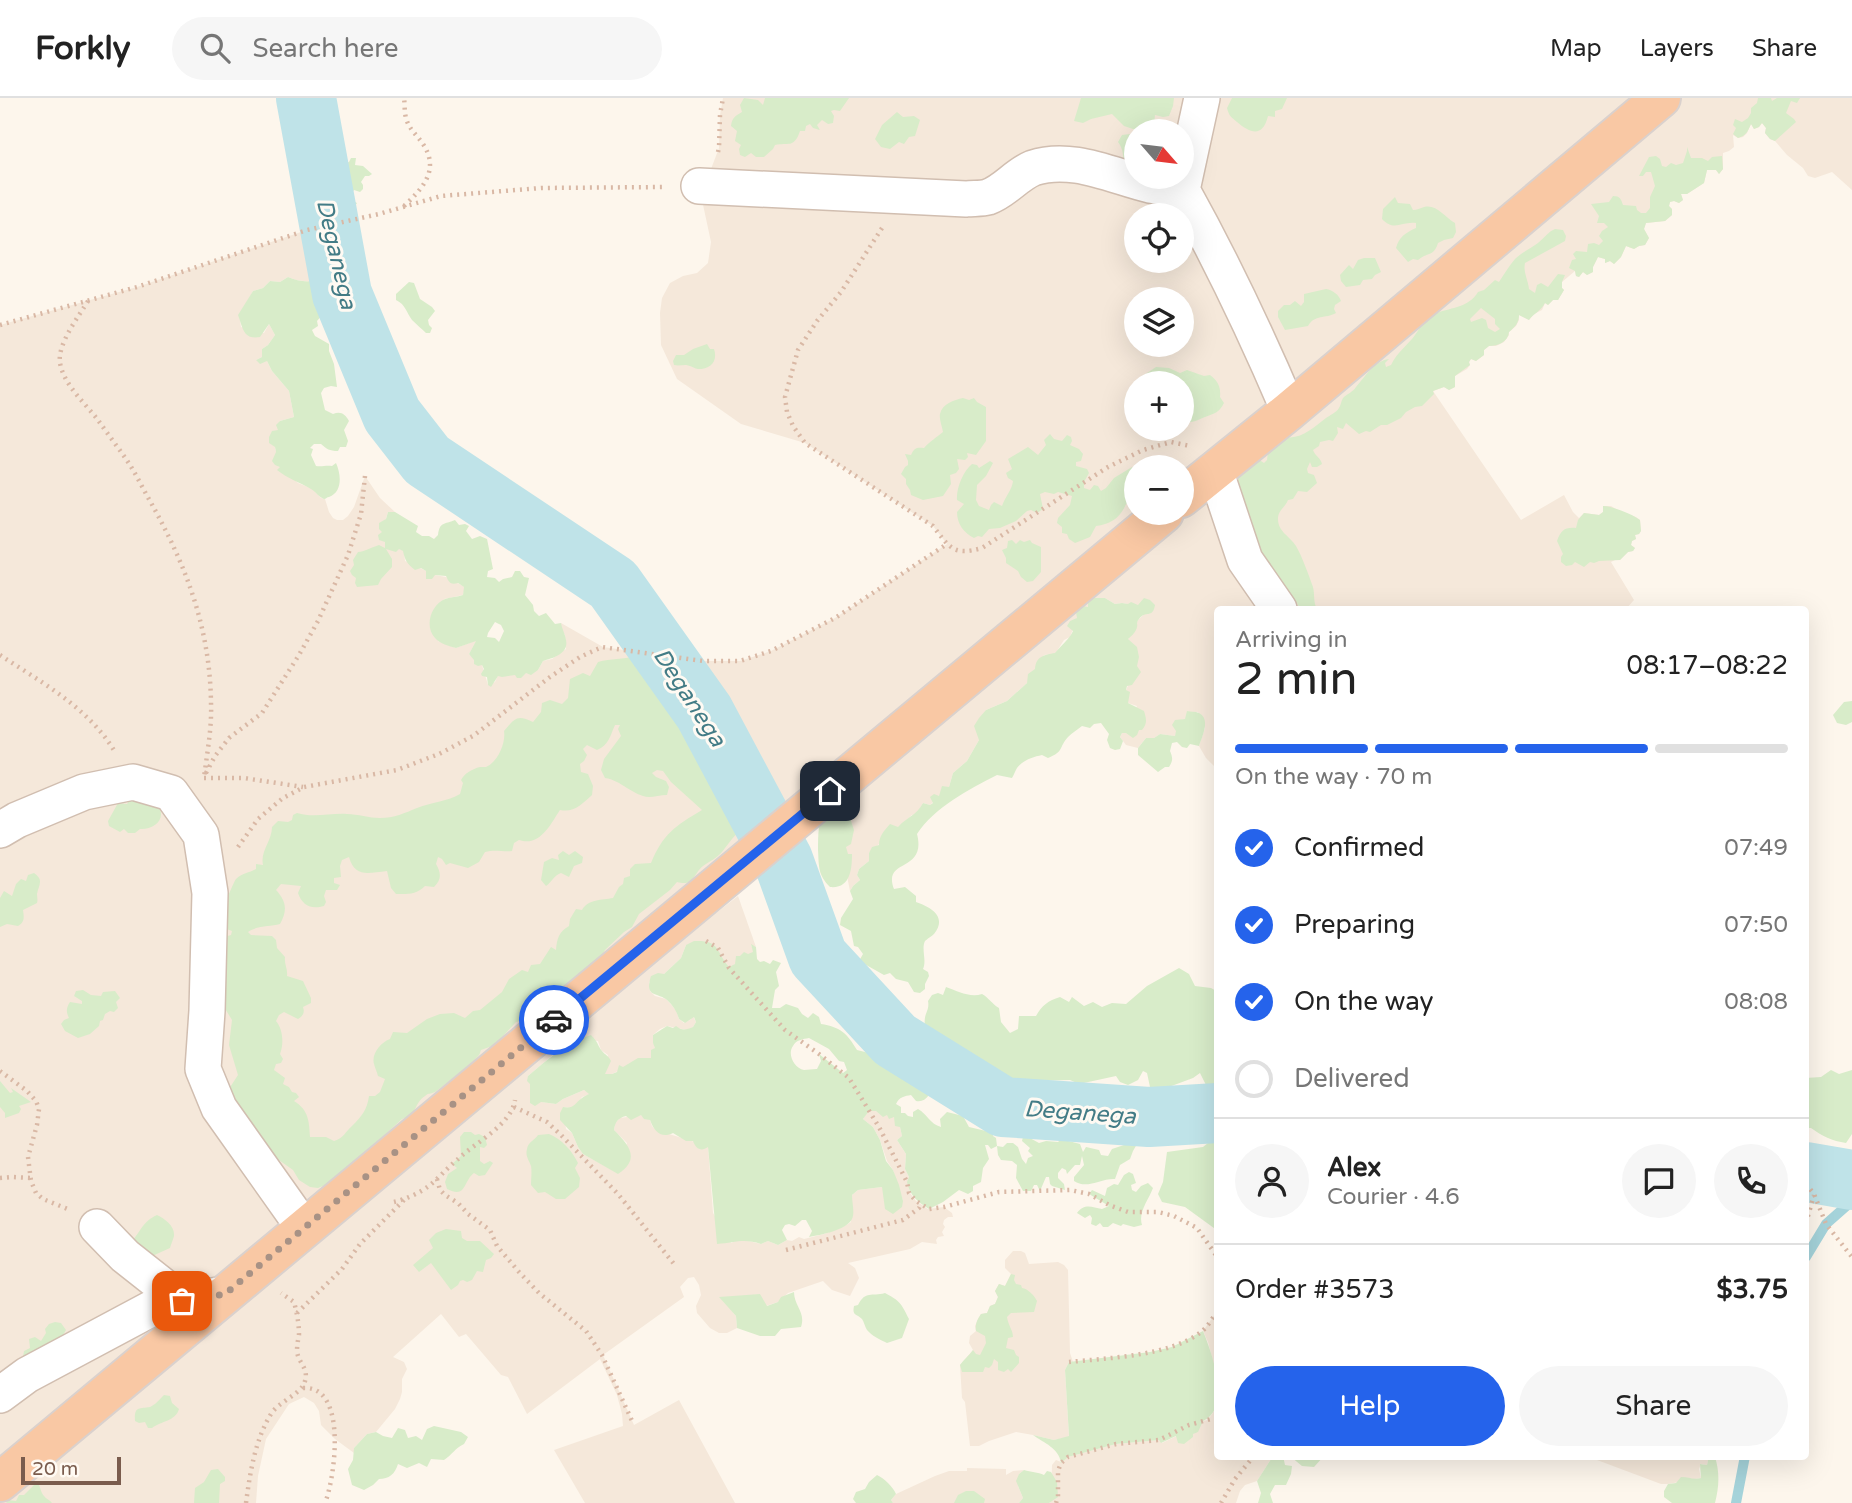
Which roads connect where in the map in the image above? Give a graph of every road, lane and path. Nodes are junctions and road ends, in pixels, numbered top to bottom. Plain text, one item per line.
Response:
1 (404, 98) edge
2 (723, 98) edge
3 (1202, 98) edge
4 (1661, 98) edge
5 (699, 186) junction
6 (1182, 190) junction
7 (902, 196) junction
8 (403, 207) junction
9 (88, 300) junction
10 (0, 325) edge
11 (1289, 411) junction
12 (1215, 470) junction
13 (365, 475) dead end
14 (1194, 487) edge
15 (1150, 525) edge
16 (947, 544) junction
17 (1277, 606) edge
18 (0, 655) edge
19 (191, 777) dead end
20 (204, 778) junction
21 (134, 782) junction
22 (304, 787) junction
23 (0, 830) edge
24 (211, 893) junction
25 (694, 941) dead end
26 (0, 1071) edge
27 (516, 1095) dead end
28 (514, 1107) junction
29 (0, 1178) edge
30 (31, 1178) junction
31 (437, 1179) junction
32 (1809, 1188) edge
33 (1814, 1194) junction
34 (345, 1195) junction
35 (404, 1200) junction
36 (921, 1204) junction
37 (1809, 1212) edge
38 (97, 1227) joint
39 (304, 1228) junction
40 (786, 1250) dead end
41 (1214, 1252) edge
42 (1852, 1257) edge
43 (674, 1264) dead end
44 (225, 1294) junction
45 (182, 1301) junction
46 (297, 1314) junction
47 (1214, 1316) edge
48 (1069, 1362) dead end
49 (303, 1388) junction
50 (0, 1395) edge
51 (1214, 1418) edge
52 (633, 1423) dead end
53 (1251, 1460) edge
54 (0, 1482) edge
55 (246, 1503) edge
56 (325, 1503) edge
57 (1056, 1503) edge
58 (1222, 1503) edge

1 - 8 path
2 - 5 path
3 - 6 street
4 - 11 highway
5 - 7 street
5 - 8 path
6 - 7 street
6 - 11 street
7 - 16 path
8 - 9 path
9 - 10 path
9 - 20 path
11 - 12 highway
12 - 14 highway
12 - 16 path
12 - 17 street
13 - 20 path
15 - 34 highway
16 - 22 path
18 - 21 path
19 - 20 path
20 - 22 path
21 - 23 street
21 - 24 street
22 - 24 path
24 - 39 street
25 - 36 path
26 - 30 path
27 - 28 path
28 - 31 path
28 - 43 path
29 - 30 path
30 - 38 path
31 - 35 path
31 - 52 path
32 - 33 path
33 - 37 path
33 - 42 path
34 - 35 path
34 - 39 highway
35 - 46 path
36 - 40 path
36 - 41 path
38 - 45 street
39 - 44 highway
44 - 45 street
44 - 46 path
44 - 54 highway
45 - 50 street
46 - 49 path
47 - 48 path
49 - 55 path
49 - 56 path
51 - 57 path
53 - 58 path

